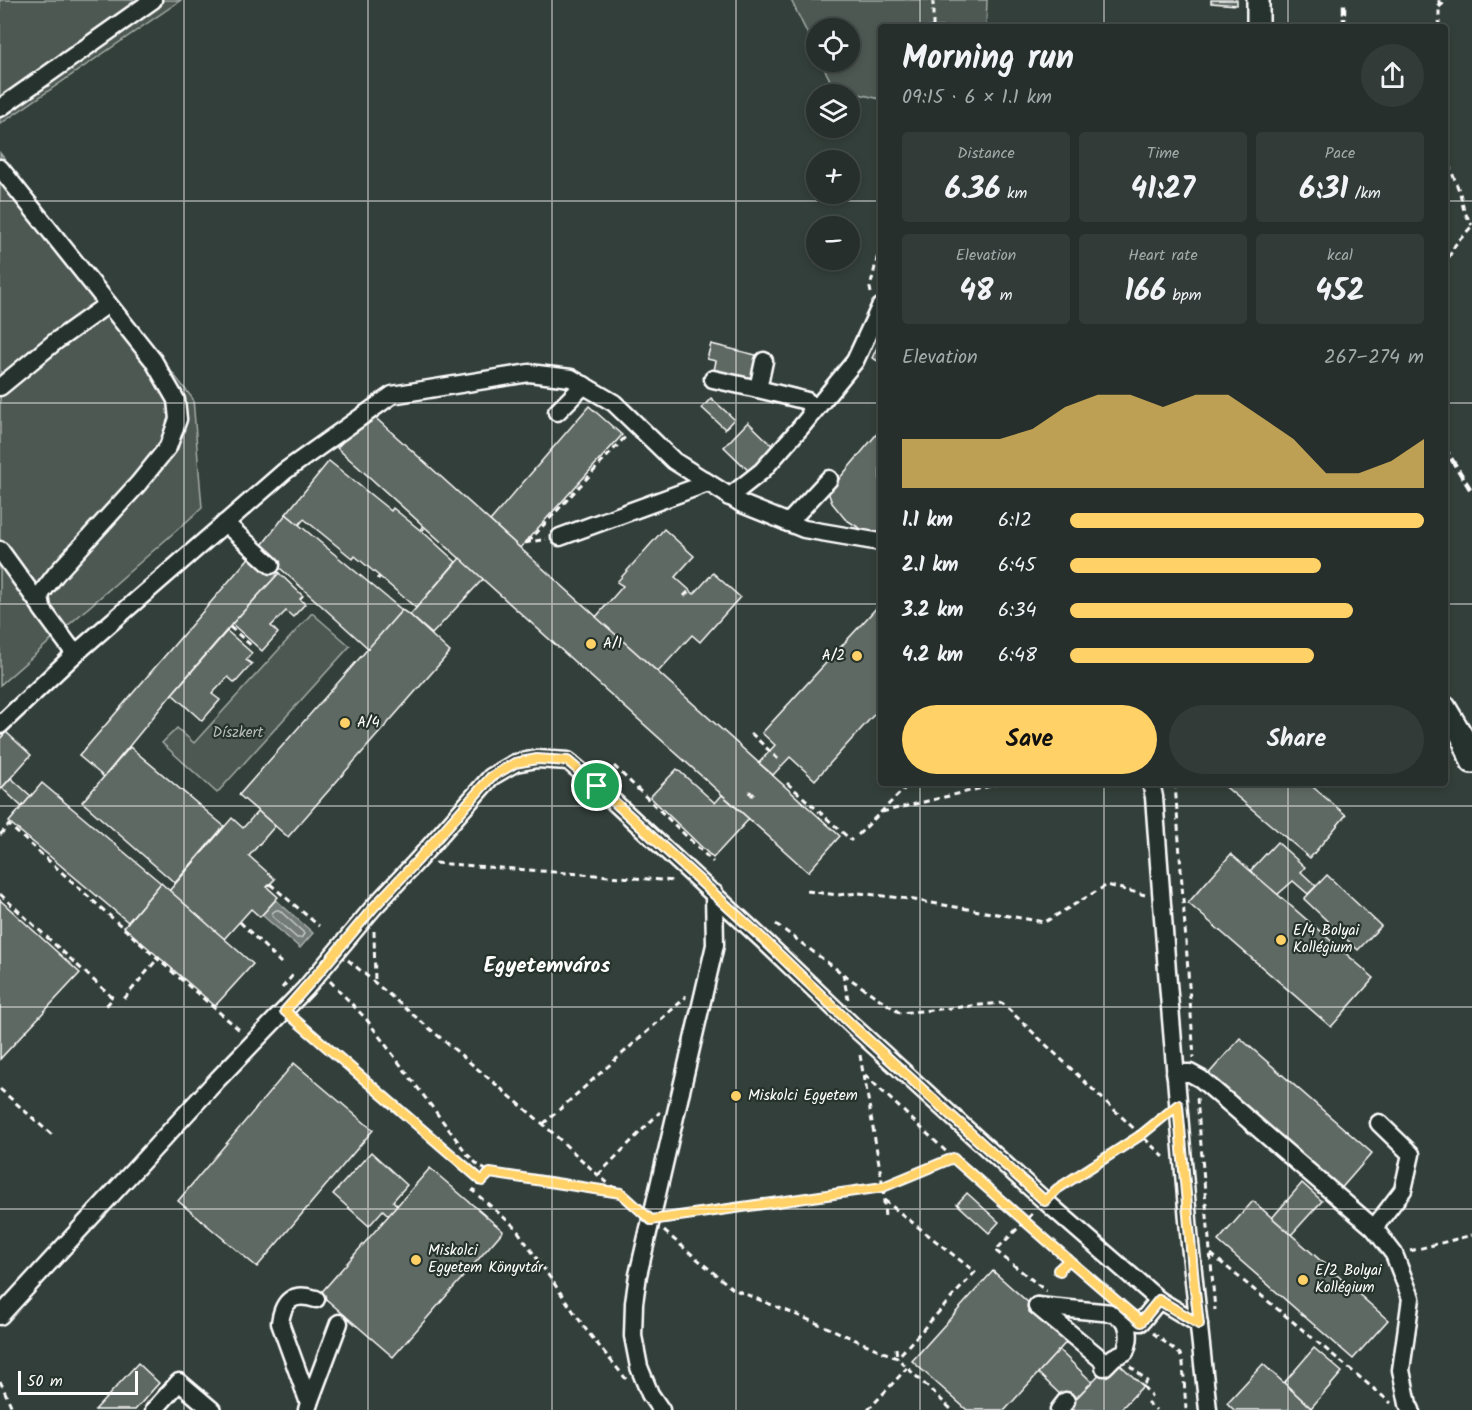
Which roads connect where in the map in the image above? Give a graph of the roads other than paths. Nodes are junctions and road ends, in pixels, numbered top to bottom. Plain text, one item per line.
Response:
1 (153, 0) edge
2 (1258, 0) edge
3 (1258, 24) edge
4 (0, 108) edge
5 (0, 168) edge
6 (108, 304) junction
7 (878, 311) edge
8 (764, 362) dead end
9 (713, 379) dead end
10 (584, 385) junction
11 (0, 387) edge
12 (758, 389) junction
13 (557, 412) dead end
14 (811, 414) junction
15 (829, 479) dead end
16 (708, 483) junction
17 (729, 497) junction
18 (225, 523) junction
19 (788, 523) junction
20 (560, 537) road end
21 (878, 542) edge
22 (0, 550) edge
23 (271, 565) dead end
24 (42, 609) junction
25 (75, 654) junction
26 (1448, 713) edge
27 (0, 725) edge
28 (1472, 762) edge
29 (1152, 786) edge
30 (708, 888) junction
31 (1175, 1073) junction
32 (1379, 1123) dead end
33 (1374, 1228) junction
34 (316, 1299) dead end
35 (1159, 1300) junction
36 (0, 1316) edge
37 (1133, 1321) junction
38 (339, 1323) dead end
39 (1199, 1324) junction
40 (308, 1406) edge
41 (154, 1410) edge
42 (212, 1410) edge
43 (661, 1410) edge
44 (1208, 1410) edge
45 (1411, 1410) edge

1 - 4 street
2 - 3 main road
5 - 6 street
6 - 11 street
6 - 24 street
7 - 14 street
8 - 12 street
9 - 12 street
10 - 13 street
10 - 16 street
10 - 18 street
12 - 14 street
14 - 17 street
15 - 19 street
16 - 17 street
16 - 20 street
17 - 19 street
18 - 23 street
18 - 25 street
19 - 21 street
22 - 24 street
24 - 25 street
25 - 27 street
26 - 28 main road
29 - 31 street
30 - 35 street
30 - 36 street
30 - 43 street
31 - 33 street
31 - 39 street
32 - 33 street
33 - 45 street
34 - 40 street
35 - 37 street
35 - 39 street
37 - 37 street
38 - 40 street
39 - 44 street
41 - 42 street

